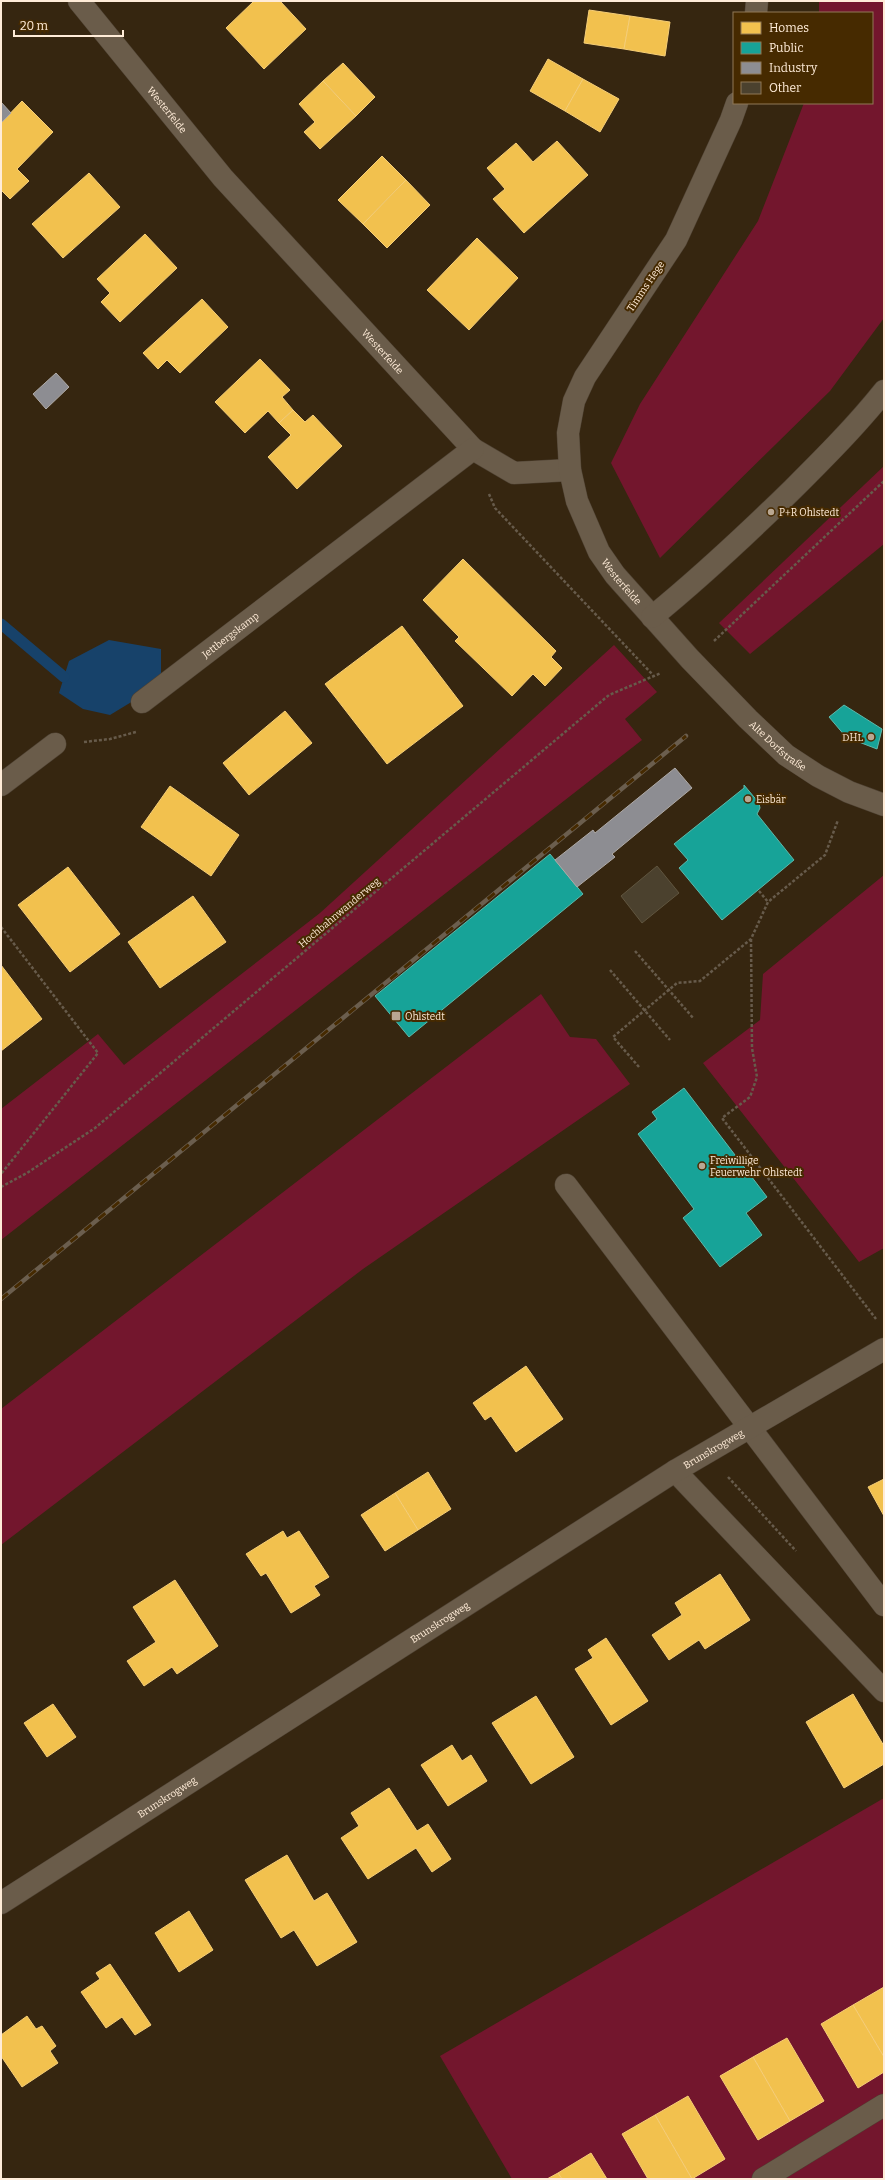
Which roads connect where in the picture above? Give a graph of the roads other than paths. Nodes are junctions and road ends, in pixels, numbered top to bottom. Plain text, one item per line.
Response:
1 (79, 1) edge
2 (757, 1) edge
3 (756, 12) edge
4 (737, 104) edge
5 (884, 391) edge
6 (477, 452) junction
7 (570, 470) junction
8 (652, 617) junction
9 (690, 659) joint
10 (142, 702) road end
11 (55, 744) road end
12 (1, 785) edge
13 (884, 805) edge
14 (566, 1184) dead end
15 (884, 1349) edge
16 (750, 1426) junction
17 (675, 1471) junction
18 (884, 1605) edge
19 (884, 1691) edge
20 (1, 1903) edge
21 (884, 2105) edge
22 (763, 2179) edge

1 - 6 street, Westerfelde
2 - 3 street
4 - 7 street, Timms Hege
5 - 8 street
6 - 7 street, Westerfelde
6 - 10 street, Jettbergskamp
7 - 8 street, Westerfelde
8 - 9 street, Westerfelde
9 - 13 street, Alte Dorfstraße
11 - 12 street
14 - 16 street
15 - 16 street, Brunskrogweg
16 - 17 street, Brunskrogweg
16 - 18 street
17 - 19 street
17 - 20 street, Brunskrogweg
21 - 22 street

